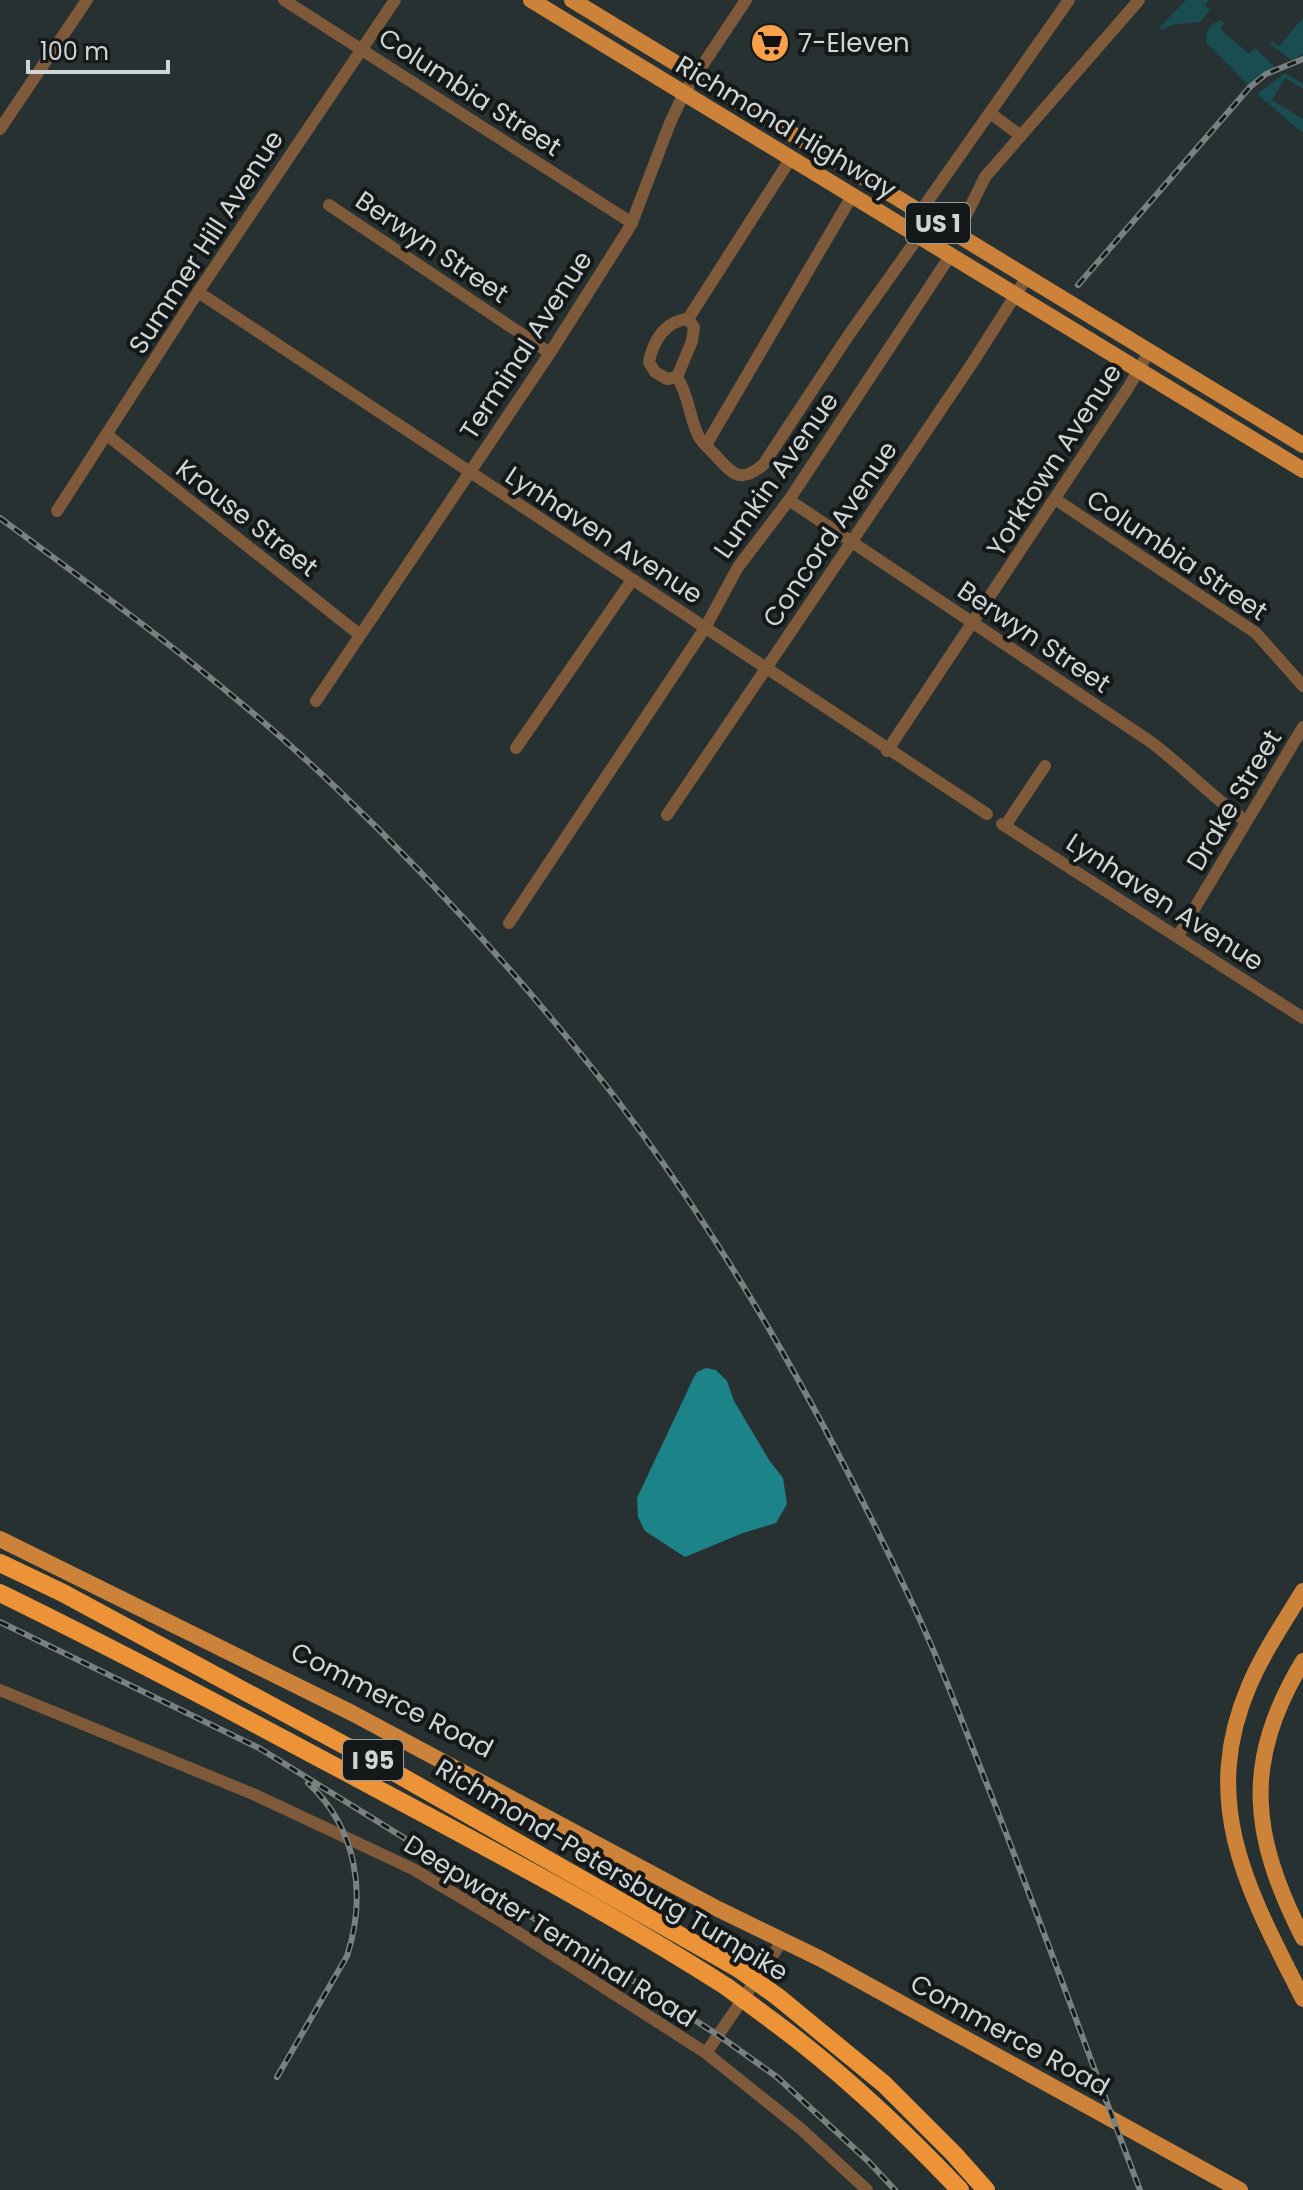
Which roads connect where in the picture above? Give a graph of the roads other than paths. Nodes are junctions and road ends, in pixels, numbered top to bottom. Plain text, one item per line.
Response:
1 (87, 0) edge
2 (284, 0) edge
3 (395, 0) edge
4 (531, 0) edge
5 (746, 0) edge
6 (1069, 0) edge
7 (1139, 0) edge
8 (577, 1) edge
9 (566, 21) junction
10 (363, 49) junction
11 (695, 75) junction
12 (684, 93) junction
13 (990, 113) junction
14 (0, 129) edge
15 (1021, 136) junction
16 (791, 158) junction
17 (852, 196) junction
18 (329, 205) dead end
19 (920, 212) junction
20 (632, 223) junction
21 (957, 234) junction
22 (919, 236) junction
23 (950, 256) junction
24 (1027, 277) junction
25 (198, 292) junction
26 (1015, 295) junction
27 (688, 319) junction
28 (1149, 352) junction
29 (550, 353) junction
30 (1138, 370) junction
31 (677, 377) junction
32 (107, 435) junction
33 (706, 445) junction
34 (1303, 445) edge
35 (1303, 470) edge
36 (469, 472) junction
37 (1055, 499) junction
38 (789, 500) junction
39 (57, 511) dead end
40 (852, 541) junction
41 (632, 580) junction
42 (975, 623) junction
43 (705, 628) junction
44 (360, 635) junction
45 (766, 667) junction
46 (1303, 686) edge
47 (316, 701) dead end
48 (1303, 727) edge
49 (516, 748) dead end
50 (887, 751) junction
51 (1045, 766) dead end
52 (987, 814) dead end
53 (667, 815) dead end
54 (1246, 821) junction
55 (509, 923) dead end
56 (1178, 936) junction
57 (1303, 1018) edge
58 (0, 1532) edge
59 (0, 1539) edge
60 (0, 1563) edge
61 (1303, 1591) edge
62 (0, 1593) edge
63 (1303, 1661) edge
64 (0, 1690) edge
65 (755, 1926) junction
66 (1303, 1938) edge
67 (783, 1940) junction
68 (1303, 1999) edge
69 (706, 2053) junction
70 (867, 2190) edge
71 (960, 2190) edge
72 (986, 2190) edge
73 (1240, 2190) edge

1 - 14 street
2 - 10 street, Columbia Street
3 - 10 street, Summer Hill Avenue
4 - 9 main road, Richmond Highway / US 1
5 - 11 street, Terminal Avenue
6 - 13 street
7 - 15 street
8 - 9 street
8 - 11 main road, Richmond Highway / US 1
9 - 12 main road, Richmond Highway / US 1
10 - 20 street, Columbia Street
10 - 25 street, Summer Hill Avenue
11 - 12 street, Terminal Avenue
11 - 19 main road, Richmond Highway / US 1
12 - 16 main road, Richmond Highway / US 1
12 - 20 street, Terminal Avenue
13 - 15 street
13 - 19 street
15 - 21 street
16 - 17 main road, Richmond Highway / US 1
16 - 27 street
17 - 22 main road, Richmond Highway / US 1
17 - 33 street
18 - 29 street, Berwyn Street
19 - 21 main road, Richmond Highway / US 1
20 - 29 street, Terminal Avenue
21 - 24 main road, Richmond Highway / US 1
22 - 23 main road, Richmond Highway / US 1
22 - 33 street
23 - 26 main road, Richmond Highway / US 1
23 - 38 street, Lumkin Avenue
24 - 26 street, Concord Avenue
24 - 28 main road, Richmond Highway / US 1
25 - 32 street, Summer Hill Avenue
25 - 36 street, Lynhaven Avenue
26 - 30 main road, Richmond Highway / US 1
26 - 40 street, Concord Avenue
27 - 31 street
27 - 31 street
28 - 30 street, Yorktown Avenue
28 - 34 main road, Richmond Highway / US 1
29 - 36 street, Terminal Avenue
30 - 35 main road, Richmond Highway / US 1
30 - 37 street, Yorktown Avenue
31 - 33 street
32 - 39 street, Summer Hill Avenue
32 - 44 street, Krouse Street
36 - 41 street, Lynhaven Avenue
36 - 44 street, Terminal Avenue
37 - 42 street, Yorktown Avenue
37 - 46 street, Columbia Street
38 - 40 street, Berwyn Street
38 - 43 street, Lumkin Avenue
40 - 42 street, Berwyn Street
40 - 45 street, Concord Avenue
41 - 43 street, Lynhaven Avenue
41 - 49 street
42 - 50 street, Yorktown Avenue
42 - 54 street, Berwyn Street
43 - 45 street, Lynhaven Avenue
43 - 55 street, Lumkin Avenue
44 - 47 street, Terminal Avenue
45 - 50 street, Lynhaven Avenue
45 - 53 street, Concord Avenue
48 - 54 street, Drake Street
50 - 52 street, Lynhaven Avenue
51 - 56 street, Lynhaven Avenue
54 - 56 street, Drake Street
56 - 57 street, Lynhaven Avenue
58 - 65 main road, Commerce Road
59 - 65 main road, Commerce Road
60 - 72 highway, Richmond-Petersburg Turnpike / I 95, bridge
61 - 68 main road
62 - 71 highway, Richmond-Petersburg Turnpike / I 95, bridge
63 - 66 main road
64 - 69 street, Deepwater Terminal Road
65 - 67 main road, Commerce Road
67 - 69 street
67 - 73 main road, Commerce Road
69 - 70 street, Deepwater Terminal Road

